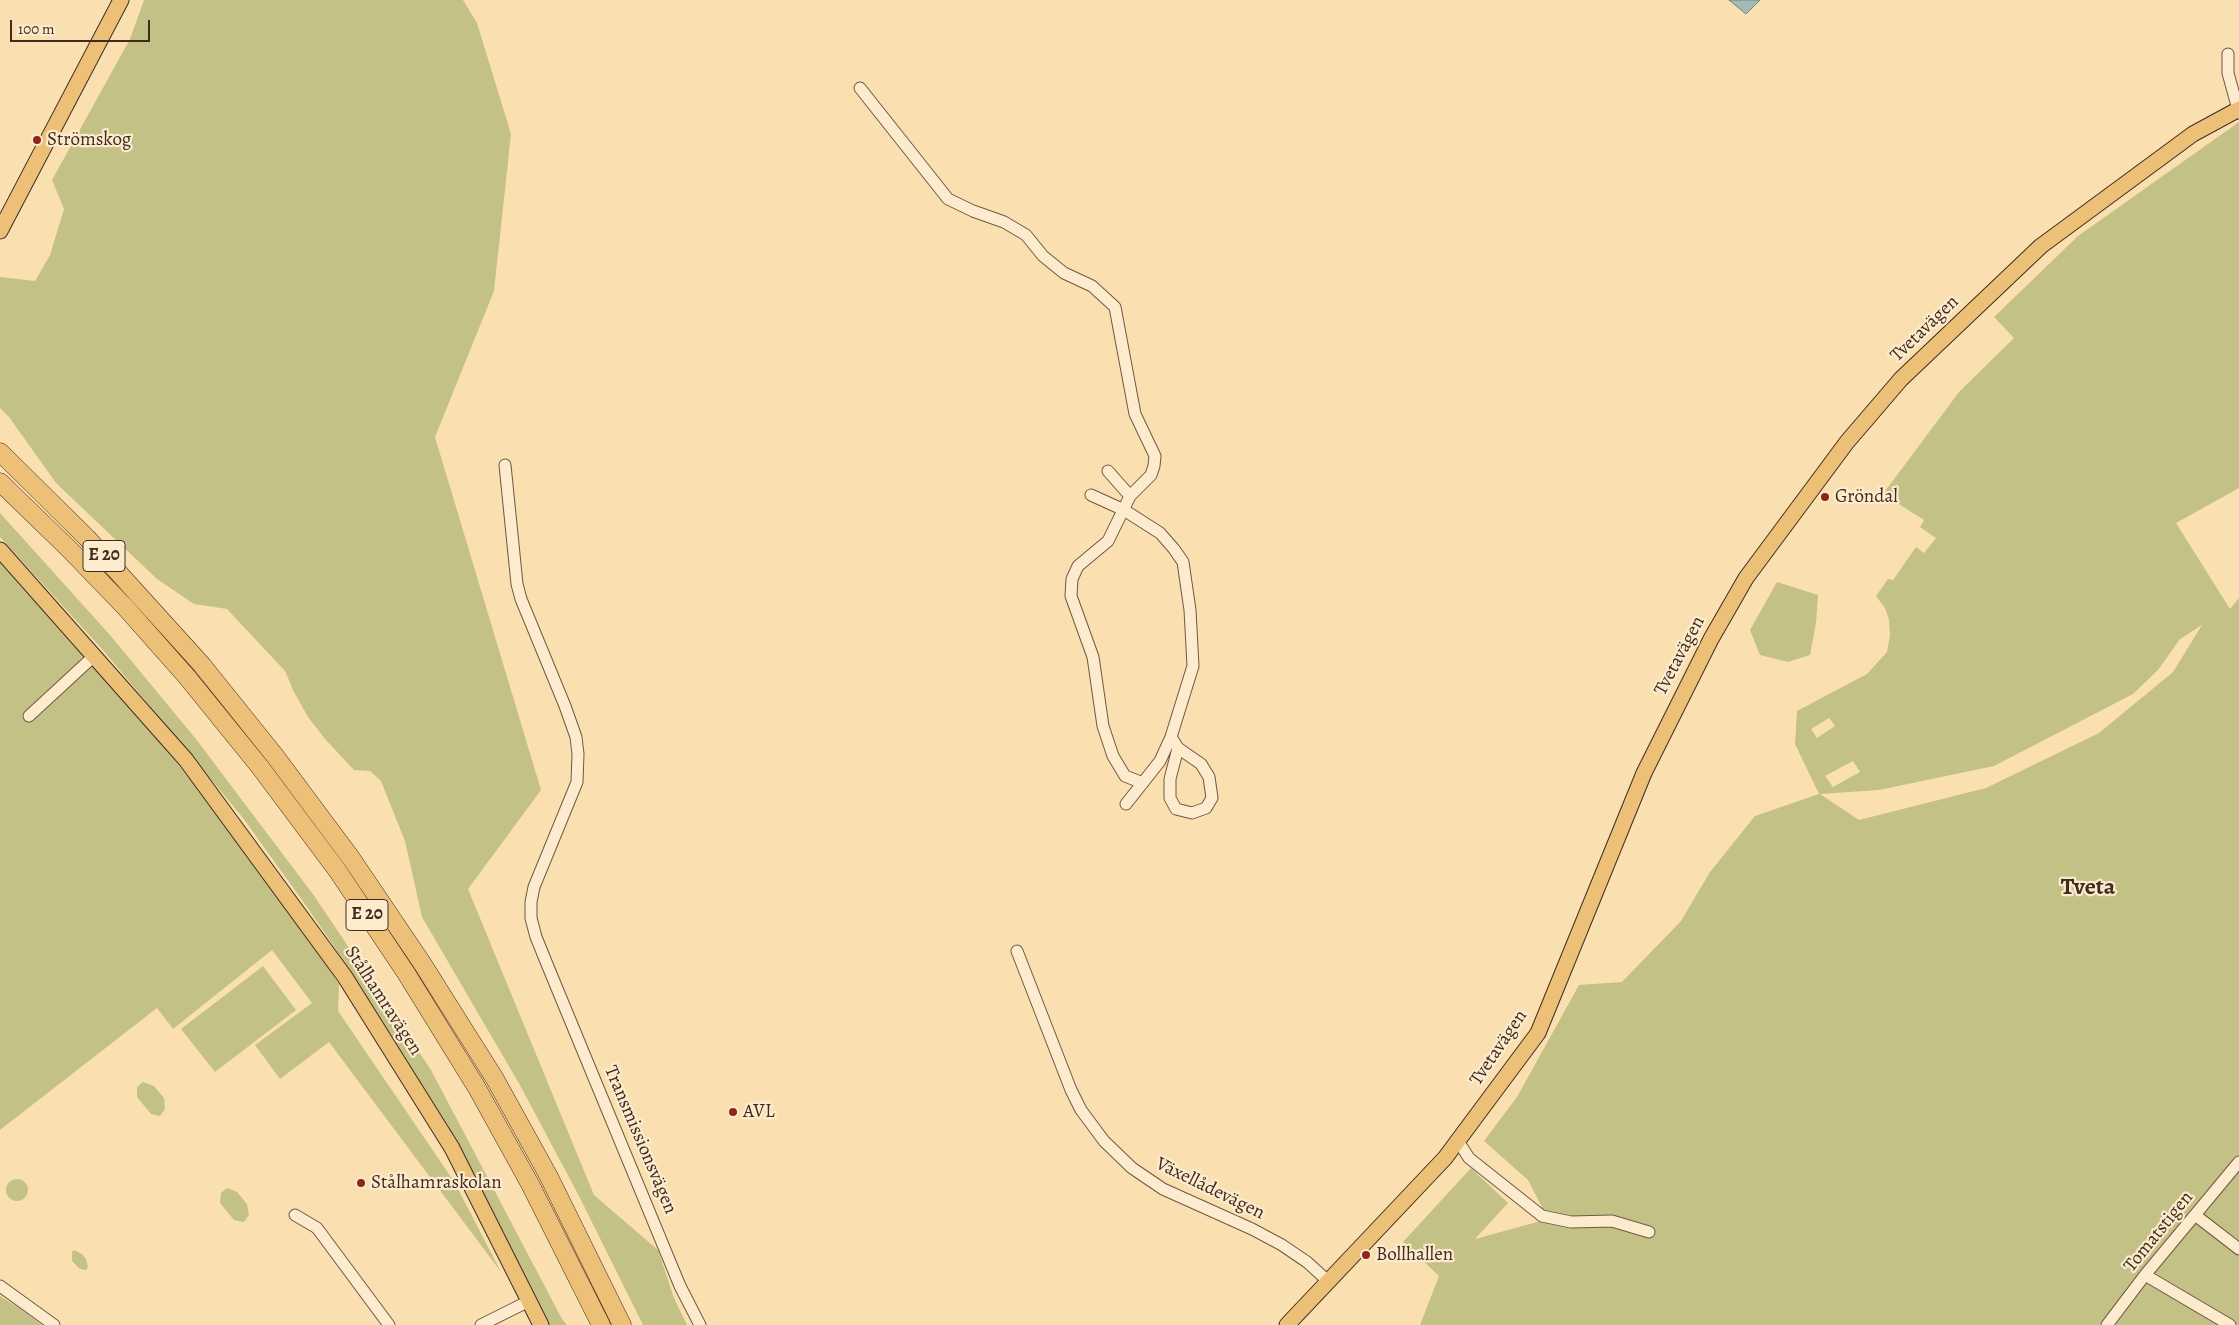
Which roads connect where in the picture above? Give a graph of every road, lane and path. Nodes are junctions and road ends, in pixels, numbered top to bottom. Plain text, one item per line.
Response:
1 (121, 0) edge
2 (2228, 54) dead end
3 (860, 88) dead end
4 (2239, 110) edge
5 (0, 231) edge
6 (0, 452) edge
7 (505, 464) dead end
8 (1108, 470) dead end
9 (0, 482) edge
10 (1091, 495) dead end
11 (1130, 496) junction
12 (1124, 510) junction
13 (0, 550) edge
14 (94, 656) junction
15 (29, 716) dead end
16 (1171, 737) junction
17 (1178, 748) junction
18 (1143, 783) junction
19 (1126, 804) dead end
20 (1017, 951) dead end
21 (1458, 1141) junction
22 (2239, 1162) edge
23 (295, 1215) dead end
24 (2196, 1215) junction
25 (1649, 1232) dead end
26 (2239, 1249) edge
27 (2145, 1275) junction
28 (1329, 1282) junction
29 (0, 1286) edge
30 (529, 1300) junction
31 (54, 1325) edge
32 (390, 1325) edge
33 (481, 1325) edge
34 (541, 1325) edge
35 (601, 1325) edge
36 (622, 1325) edge
37 (700, 1325) edge
38 (1287, 1325) edge
39 (2107, 1325) edge
40 (2230, 1325) edge

1 - 5 main road
2 - 4 street
3 - 11 street
4 - 21 main road, Tvetavägen
6 - 36 highway, E 20
7 - 37 street, Transmissionsvägen
8 - 11 street
9 - 35 highway, E 20
10 - 12 street
11 - 12 street
12 - 16 street
12 - 18 street
13 - 14 main road, Stålhamravägen
14 - 15 street
14 - 30 main road, Stålhamravägen
16 - 17 street
16 - 18 street
17 - 17 street
18 - 19 street
20 - 28 street, Växellådevägen
21 - 25 street
21 - 28 main road, Tvetavägen
22 - 24 street, Tomatstigen
23 - 32 street
24 - 26 street
24 - 27 street, Tomatstigen
27 - 39 street, Tomatstigen
27 - 40 street
28 - 38 main road, Tvetavägen
29 - 31 street
30 - 33 street
30 - 34 main road, Stålhamravägen

